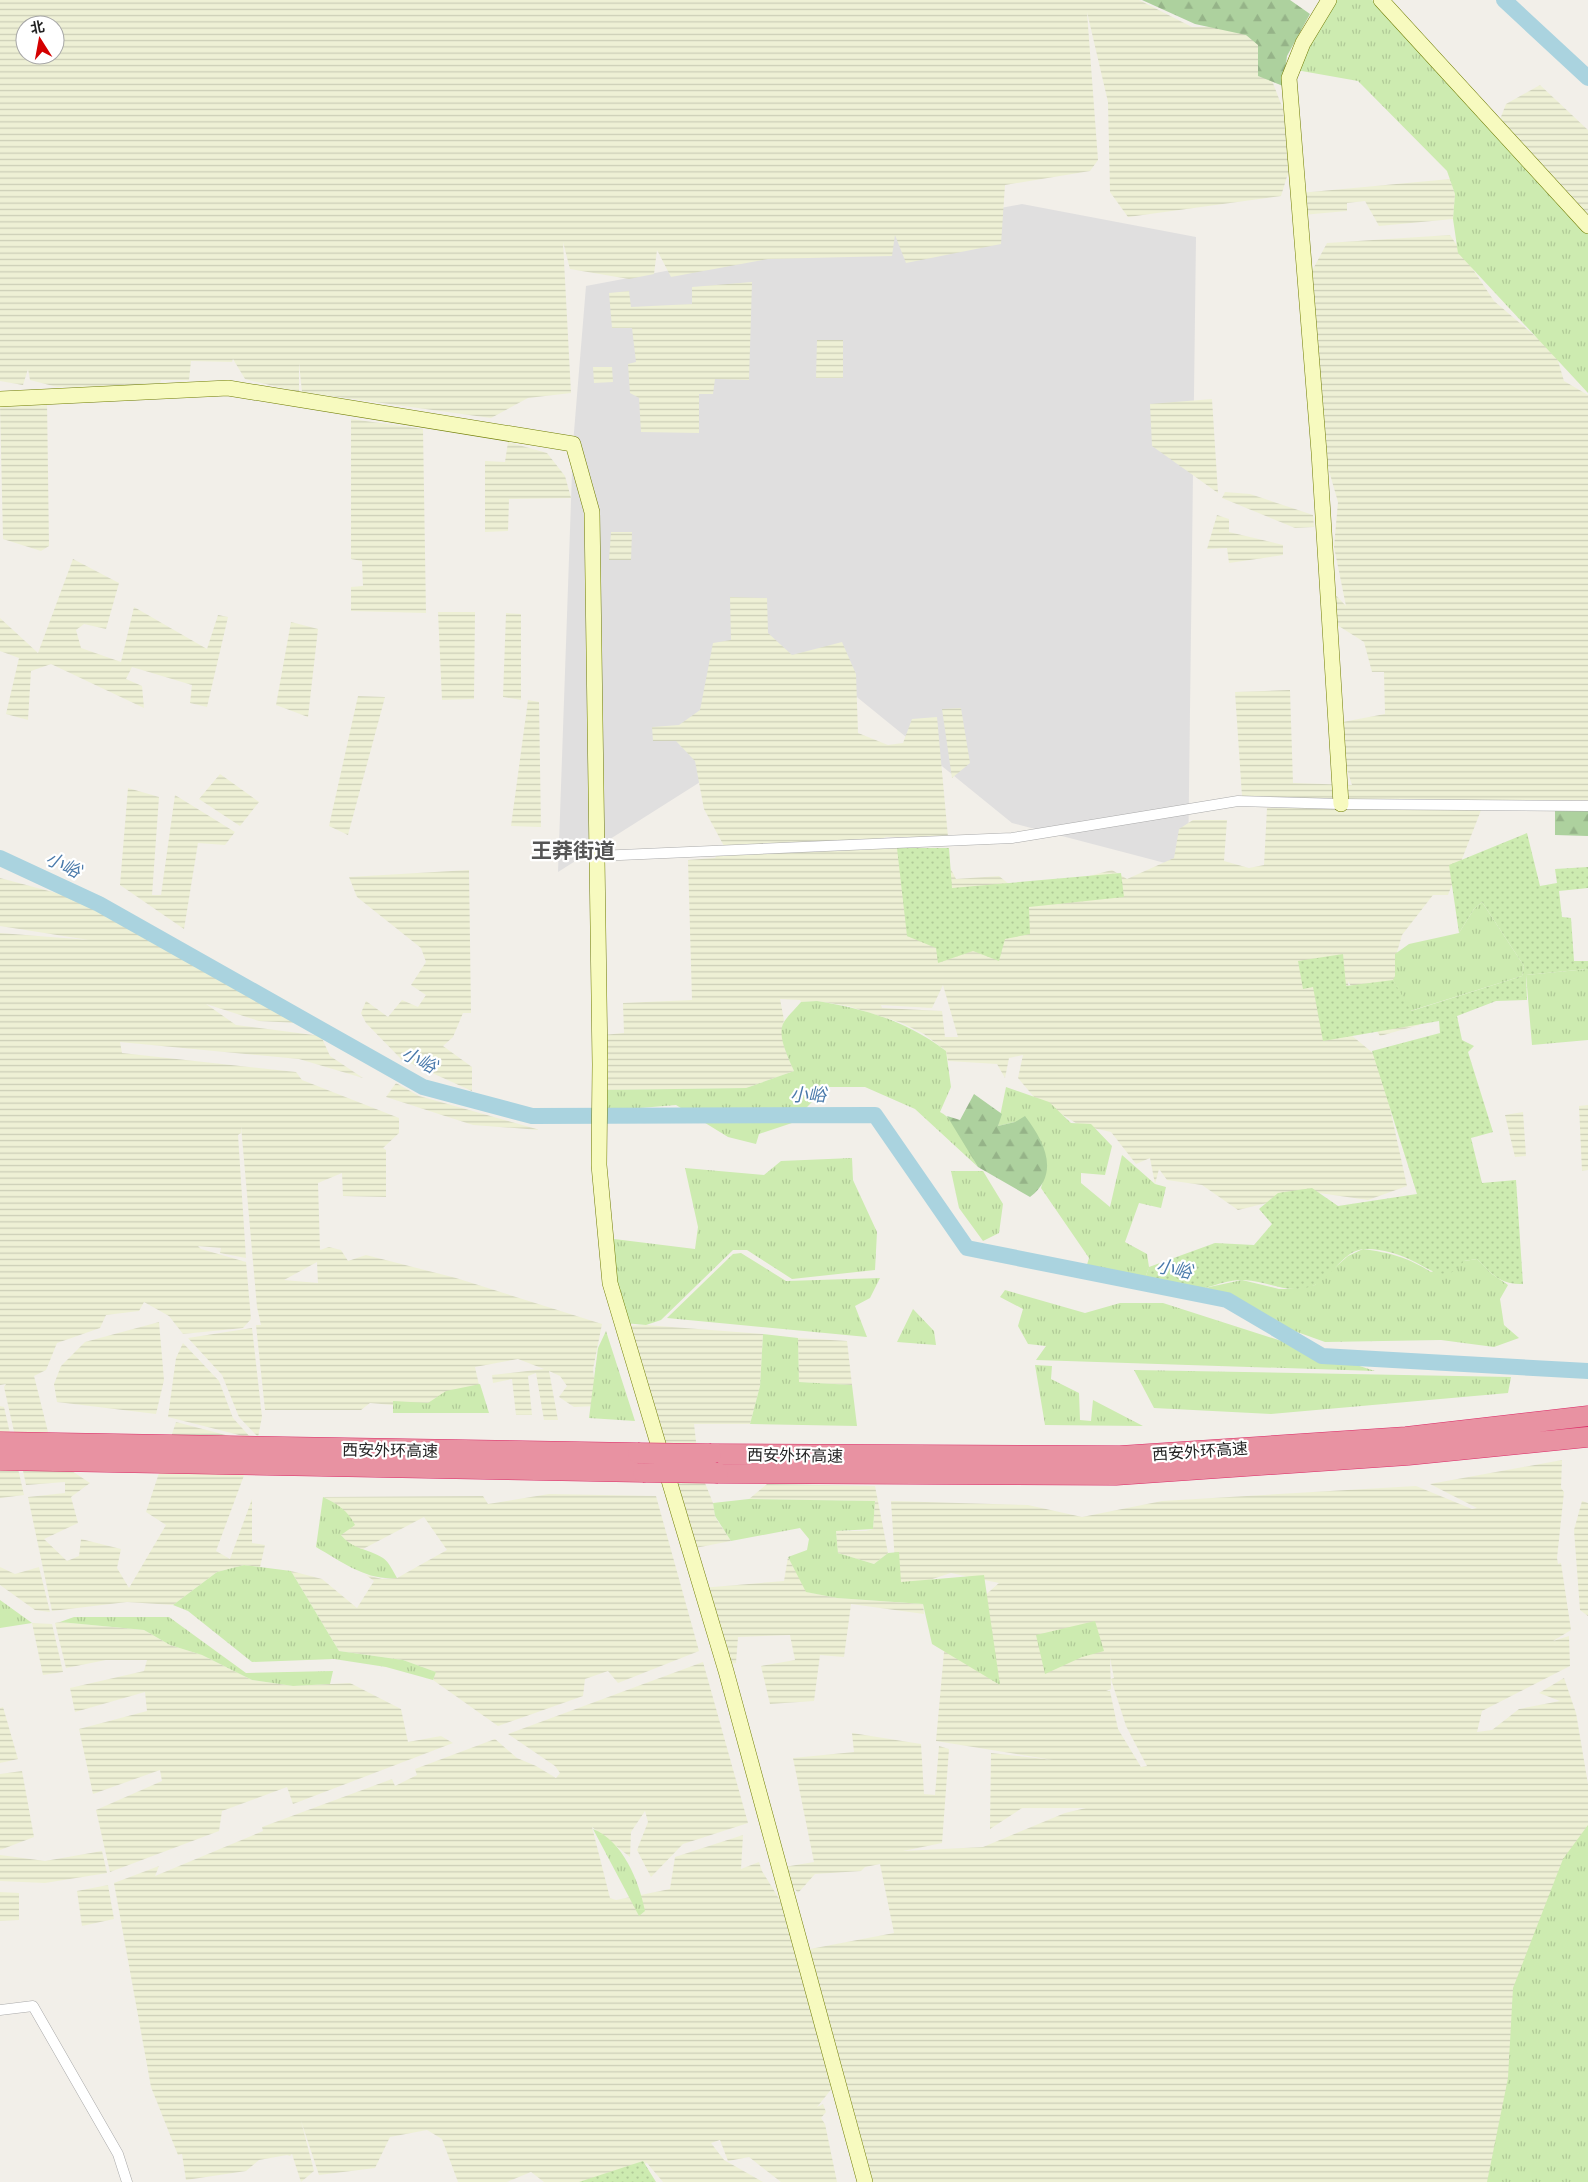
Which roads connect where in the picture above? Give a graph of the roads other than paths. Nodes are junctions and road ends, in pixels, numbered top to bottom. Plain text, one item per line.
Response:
1 (1329, 0) edge
2 (1381, 0) edge
3 (1588, 226) edge
4 (0, 399) edge
5 (1341, 804) junction
6 (1588, 806) edge
7 (597, 856) junction
8 (1588, 1416) edge
9 (1588, 1437) edge
10 (0, 1442) edge
11 (0, 1460) edge
12 (641, 1462) junction
13 (0, 2010) edge
14 (127, 2182) edge
15 (865, 2182) edge

1 - 5 street
2 - 3 street
4 - 7 street
5 - 6 street
5 - 7 street
7 - 15 street
8 - 12 highway, 西安外环高速, bridge
9 - 12 highway, 西安外环高速, bridge
10 - 12 highway, 西安外环高速
11 - 12 highway, 西安外环高速
13 - 14 street

